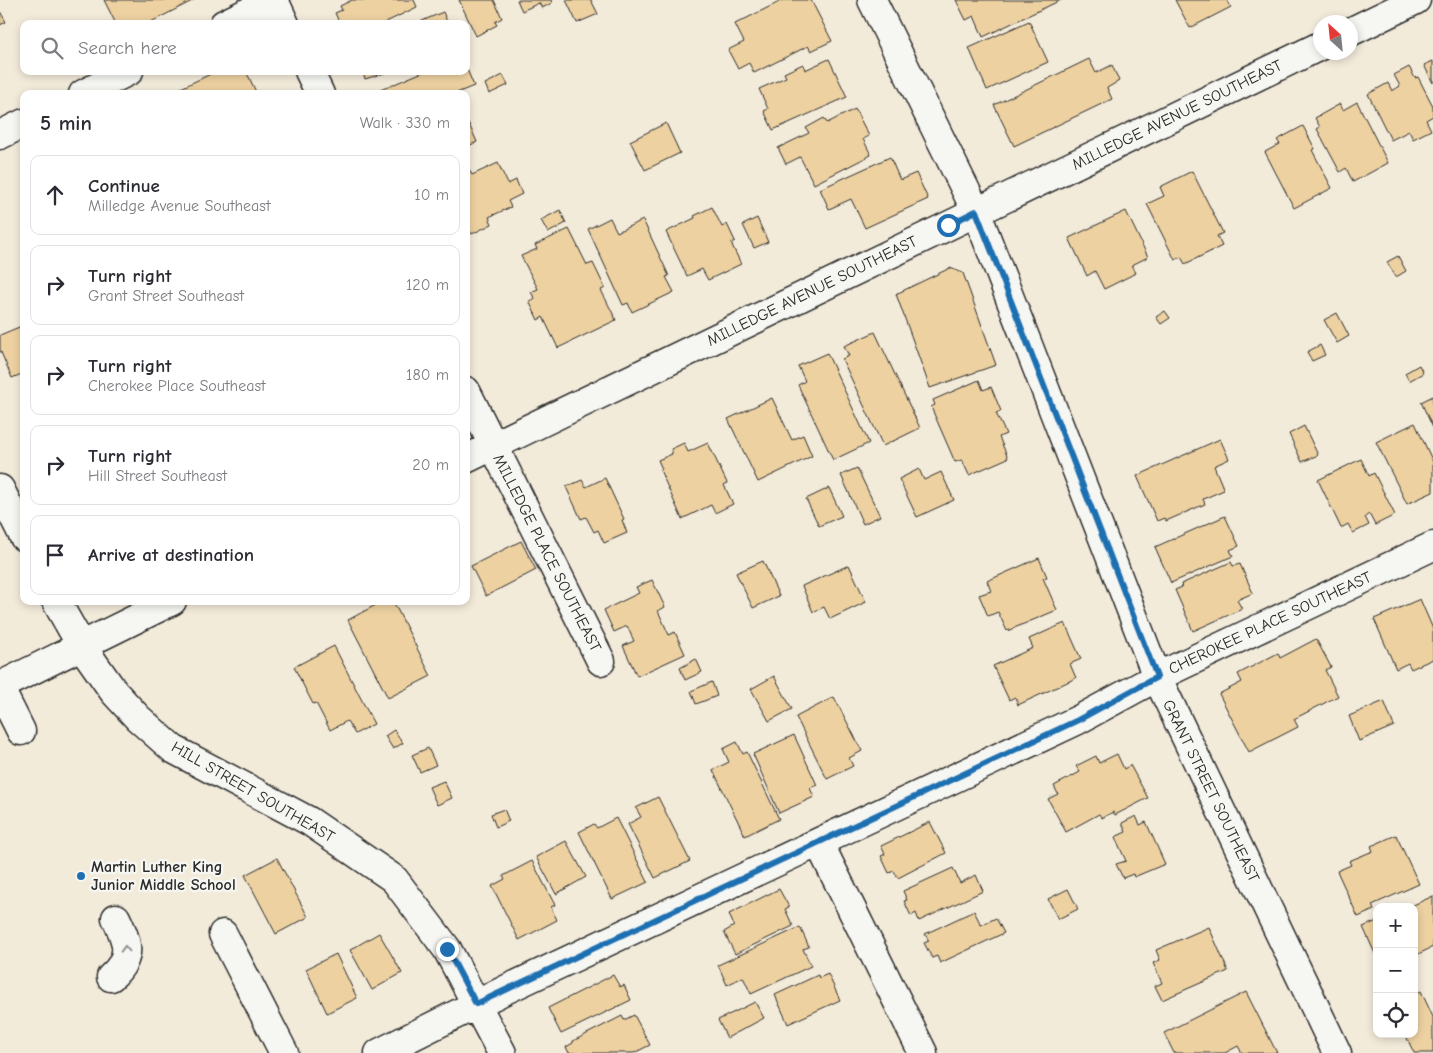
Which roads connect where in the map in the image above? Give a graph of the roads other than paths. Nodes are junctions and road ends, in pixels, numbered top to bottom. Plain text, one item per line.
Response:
1 (273, 0) edge
2 (872, 0) edge
3 (1416, 0) edge
4 (232, 20) edge
5 (283, 20) edge
6 (1358, 28) edge
7 (1313, 49) edge
8 (120, 75) edge
9 (311, 75) edge
10 (91, 90) edge
11 (318, 90) edge
12 (20, 125) edge
13 (0, 135) edge
14 (976, 211) junction
15 (470, 399) edge
16 (493, 446) junction
17 (470, 457) edge
18 (0, 489) edge
19 (20, 529) edge
20 (1433, 546) edge
21 (58, 605) edge
22 (164, 605) edge
23 (82, 645) junction
24 (601, 661) dead end
25 (1157, 677) junction
26 (0, 688) edge
27 (21, 731) dead end
28 (819, 843) junction
29 (116, 918) dead end
30 (223, 934) dead end
31 (111, 977) dead end
32 (476, 1004) junction
33 (284, 1053) edge
34 (379, 1053) edge
35 (502, 1053) edge
36 (923, 1053) edge
37 (1337, 1053) edge

1 - 4 street
1 - 5 street
2 - 14 street, GRANT STREET SOUTHEAST
3 - 6 street
7 - 14 street, MILLEDGE AVENUE SOUTHEAST
8 - 10 street
9 - 11 street
12 - 13 street
14 - 16 street, MILLEDGE AVENUE SOUTHEAST
14 - 25 street, GRANT STREET SOUTHEAST
15 - 16 street, MILLEDGE PLACE SOUTHEAST
16 - 17 street, MILLEDGE AVENUE SOUTHEAST
16 - 24 street, MILLEDGE PLACE SOUTHEAST
18 - 19 street
20 - 25 street, CHEROKEE PLACE SOUTHEAST
21 - 23 street, HILL STREET SOUTHEAST
22 - 23 street
23 - 26 street
23 - 32 street, HILL STREET SOUTHEAST
25 - 28 street, CHEROKEE PLACE SOUTHEAST
25 - 37 street, GRANT STREET SOUTHEAST
26 - 27 street
28 - 32 street, CHEROKEE PLACE SOUTHEAST
28 - 36 street
31 -> 29 street
30 - 33 street
32 - 34 street, CHEROKEE PLACE SOUTHEAST
32 - 35 street, HILL STREET SOUTHEAST

